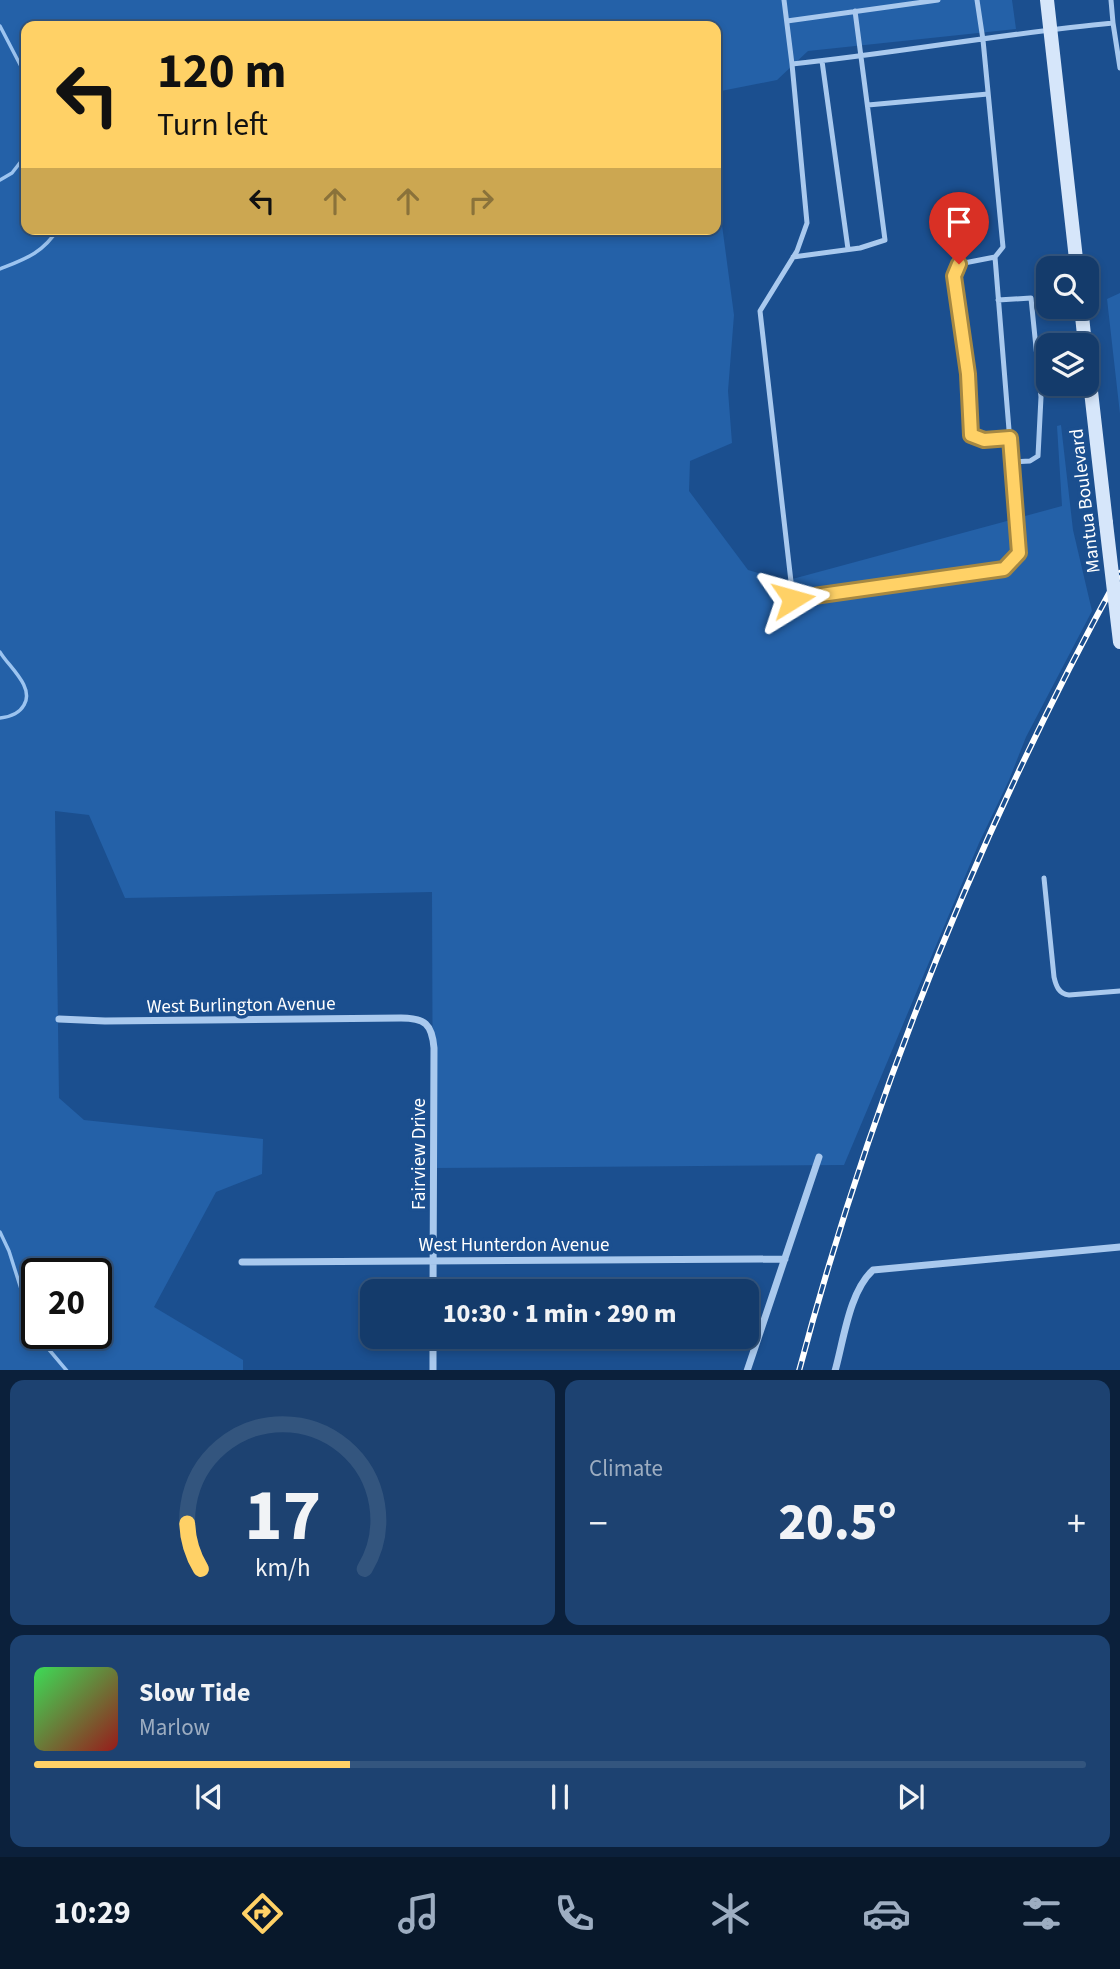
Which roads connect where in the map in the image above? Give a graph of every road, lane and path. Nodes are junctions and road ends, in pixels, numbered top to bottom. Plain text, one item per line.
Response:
1 (784, 0) edge
2 (938, 0) edge
3 (977, 0) edge
4 (1047, 0) edge
5 (1111, 0) edge
6 (855, 11) junction
7 (787, 21) junction
8 (1113, 23) junction
9 (1051, 29) junction
10 (983, 40) junction
11 (861, 57) junction
12 (822, 61) junction
13 (792, 64) junction
14 (1120, 68) edge
15 (988, 94) junction
16 (867, 105) junction
17 (848, 249) junction
18 (1076, 256) edge
19 (793, 257) junction
20 (995, 257) junction
21 (998, 300) junction
22 (1092, 396) edge
23 (1010, 438) junction
24 (1012, 462) junction
25 (1120, 642) edge
26 (1044, 878) dead end
27 (1120, 991) edge
28 (59, 1019) dead end
29 (423, 1021) joint
30 (820, 1157) dead end
31 (1120, 1247) edge
32 (785, 1258) junction
33 (433, 1261) junction
34 (242, 1262) dead end
35 (433, 1279) edge
36 (433, 1349) edge
37 (433, 1370) edge
38 (747, 1370) edge
39 (835, 1370) edge

1 - 7 lane
2 - 6 lane
3 - 10 lane
4 - 9 main road
5 - 8 lane
6 - 7 lane
6 - 11 lane
7 - 13 lane
8 - 9 lane
8 - 14 lane
9 - 10 lane
9 - 18 main road
10 - 11 lane
10 - 15 lane
11 - 12 lane
11 - 16 lane
12 - 13 lane
12 - 17 lane
13 - 19 lane
15 - 16 lane
15 - 20 lane
16 - 17 lane
17 - 19 lane
19 - 24 lane
20 - 21 lane
20 - 23 lane
21 - 23 lane
21 - 24 lane
22 - 25 main road, Mantua Boulevard, bridge
23 - 24 lane
26 - 27 lane
28 - 29 street, West Burlington Avenue
29 - 33 street, Fairview Drive
30 - 32 street
31 - 39 street
32 - 33 street, West Hunterdon Avenue
32 - 38 street
33 - 34 street, West Hunterdon Avenue
33 - 35 street, Fairview Drive
36 - 37 street

